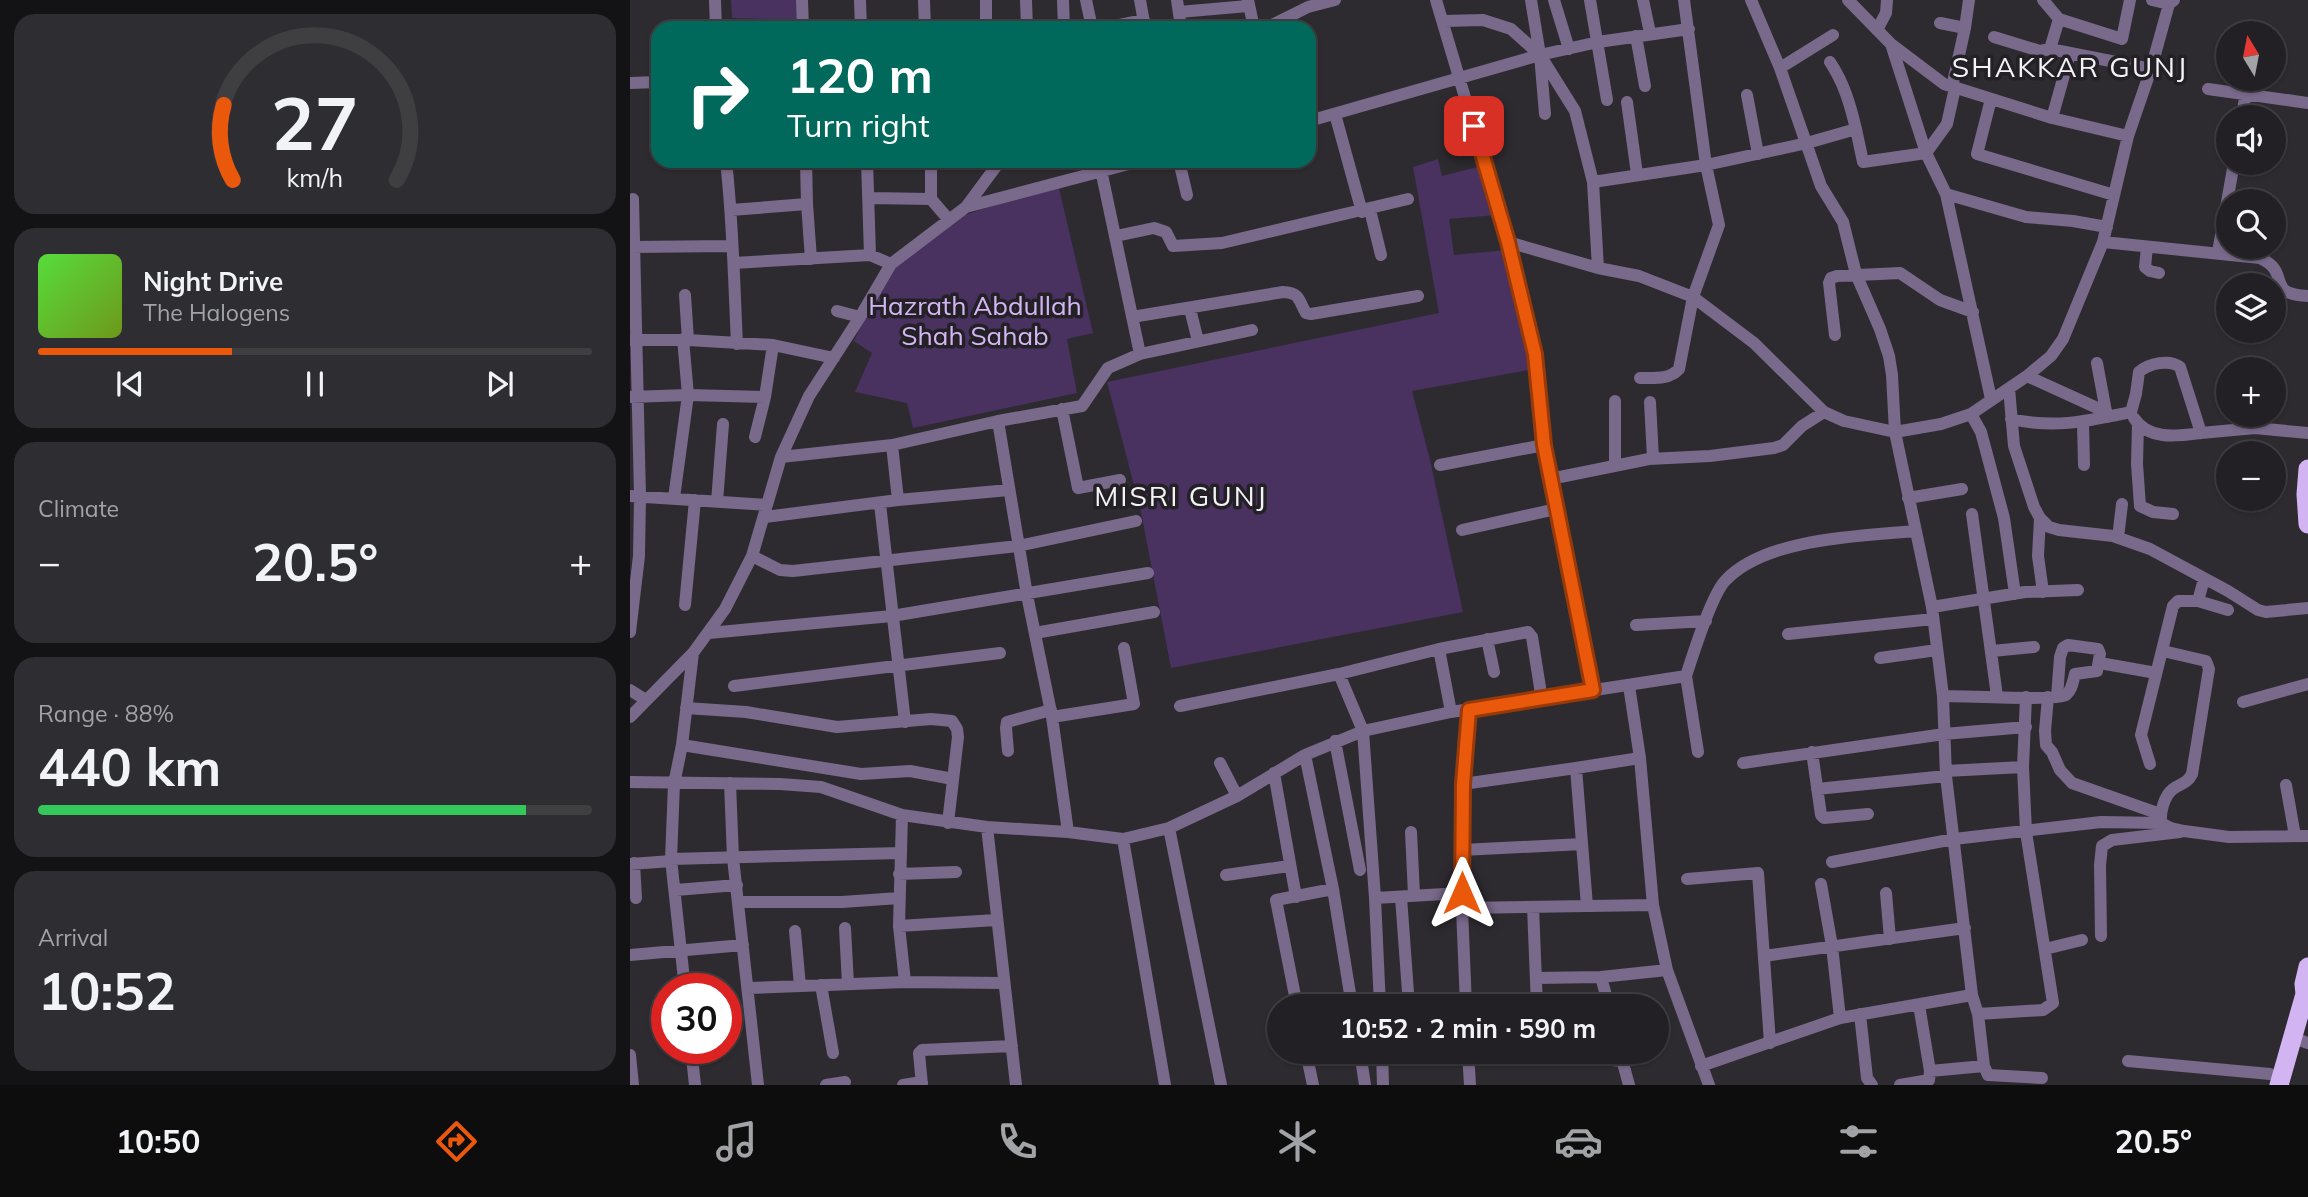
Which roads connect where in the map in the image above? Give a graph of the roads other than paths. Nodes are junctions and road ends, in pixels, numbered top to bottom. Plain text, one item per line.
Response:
1 (715, 0) edge
2 (802, 0) edge
3 (860, 0) edge
4 (924, 0) edge
5 (985, 0) edge
6 (1026, 0) edge
7 (1063, 0) edge
8 (1086, 0) edge
9 (1140, 0) edge
10 (1335, 0) edge
11 (1436, 0) edge
12 (1531, 0) edge
13 (1554, 0) edge
14 (1590, 0) edge
15 (1643, 0) edge
16 (1684, 0) edge
17 (1751, 0) edge
18 (1848, 0) edge
19 (1887, 0) edge
20 (1969, 0) edge
21 (2043, 0) edge
22 (2130, 0) edge
23 (2152, 0) edge
24 (2171, 2) edge
25 (1248, 3) edge
26 (1178, 6) edge
27 (2059, 19) junction
28 (716, 21) edge
29 (803, 21) edge
30 (861, 21) edge
31 (925, 21) edge
32 (986, 21) edge
33 (1027, 21) edge
34 (1064, 21) edge
35 (1090, 21) edge
36 (1144, 21) edge
37 (1252, 21) edge
38 (1281, 21) edge
39 (1444, 21) junction
40 (1940, 23) dead end
41 (1965, 28) junction
42 (1689, 29) junction
43 (1877, 30) junction
44 (1650, 33) junction
45 (1833, 35) dead end
46 (1636, 36) junction
47 (1994, 37) dead end
48 (1598, 42) junction
49 (1891, 44) junction
50 (1569, 49) junction
51 (2050, 49) junction
52 (2070, 54) junction
53 (1540, 55) junction
54 (1830, 62) dead end
55 (1780, 68) junction
56 (2151, 69) junction
57 (1460, 80) junction
58 (651, 82) edge
59 (630, 83) edge
60 (1645, 86) dead end
61 (1954, 87) junction
62 (2208, 89) dead end
63 (2246, 91) edge
64 (1747, 95) dead end
65 (2246, 95) junction
66 (1991, 99) junction
67 (1607, 100) dead end
68 (1627, 102) dead end
69 (2308, 103) edge
70 (2244, 105) edge
71 (1335, 114) junction
72 (1545, 114) dead end
73 (2052, 118) junction
74 (1316, 119) edge
75 (1856, 128) junction
76 (2128, 136) junction
77 (1807, 143) junction
78 (1926, 153) junction
79 (1758, 154) junction
80 (1706, 165) junction
81 (727, 168) edge
82 (806, 168) edge
83 (867, 168) edge
84 (931, 168) edge
85 (995, 168) edge
86 (1110, 168) edge
87 (1181, 168) edge
88 (1101, 170) junction
89 (1637, 174) junction
90 (1592, 182) junction
91 (1946, 194) junction
92 (1187, 195) dead end
93 (2113, 195) junction
94 (868, 198) junction
95 (931, 199) junction
96 (1408, 199) dead end
97 (630, 200) edge
98 (807, 204) junction
99 (966, 207) junction
100 (732, 210) junction
101 (1366, 211) junction
102 (949, 220) junction
103 (2107, 227) junction
104 (1116, 236) junction
105 (1508, 242) junction
106 (2104, 242) junction
107 (731, 246) junction
108 (632, 247) edge
109 (2147, 247) junction
110 (2216, 252) edge
111 (870, 255) junction
112 (1381, 255) dead end
113 (811, 259) junction
114 (2259, 259) edge
115 (734, 264) junction
116 (891, 264) junction
117 (1598, 268) junction
118 (2160, 273) dead end
119 (1856, 274) junction
120 (685, 295) dead end
121 (1418, 296) dead end
122 (2308, 296) edge
123 (1693, 297) junction
124 (1190, 309) junction
125 (837, 311) dead end
126 (1973, 312) junction
127 (860, 317) junction
128 (1132, 317) junction
129 (1252, 330) dead end
130 (1835, 335) dead end
131 (685, 339) junction
132 (633, 340) edge
133 (1198, 341) junction
134 (737, 344) junction
135 (773, 345) junction
136 (1140, 354) junction
137 (834, 358) junction
138 (2097, 363) dead end
139 (2027, 376) junction
140 (1640, 378) dead end
141 (2009, 388) junction
142 (688, 395) junction
143 (634, 397) edge
144 (765, 397) junction
145 (1991, 399) junction
146 (1615, 401) dead end
147 (1650, 402) dead end
148 (1062, 409) junction
149 (1824, 412) junction
150 (1970, 414) junction
151 (2107, 414) junction
152 (2134, 418) junction
153 (2011, 419) junction
154 (998, 421) junction
155 (2083, 423) junction
156 (723, 424) dead end
157 (1895, 432) junction
158 (2201, 433) junction
159 (2308, 433) edge
160 (755, 437) dead end
161 (892, 445) junction
162 (1544, 445) junction
163 (781, 457) junction
164 (1653, 458) junction
165 (1440, 465) dead end
166 (1615, 465) junction
167 (2084, 465) dead end
168 (2308, 469) edge
169 (1550, 479) junction
170 (1120, 480) dead end
171 (1962, 489) dead end
172 (1009, 490) junction
173 (635, 496) edge
174 (674, 498) junction
175 (1908, 498) junction
176 (695, 500) junction
177 (898, 500) junction
178 (717, 502) junction
179 (880, 504) junction
180 (2122, 504) dead end
181 (1556, 509) junction
182 (766, 511) junction
183 (1972, 514) dead end
184 (2173, 514) dead end
185 (2040, 518) junction
186 (1136, 521) dead end
187 (2308, 524) edge
188 (1462, 530) dead end
189 (1915, 531) junction
190 (2118, 538) junction
191 (1018, 546) junction
192 (752, 556) junction
193 (887, 560) junction
194 (1148, 572) dead end
195 (2204, 579) junction
196 (2078, 590) dead end
197 (2043, 592) junction
198 (2015, 594) junction
199 (1027, 595) junction
200 (1985, 599) junction
201 (2198, 601) junction
202 (685, 605) dead end
203 (2308, 608) edge
204 (2228, 610) dead end
205 (1154, 612) dead end
206 (1933, 613) junction
207 (892, 616) junction
208 (1706, 621) junction
209 (1636, 625) dead end
210 (630, 632) edge
211 (709, 633) junction
212 (1035, 633) junction
213 (1788, 634) dead end
214 (1487, 639) junction
215 (2034, 647) dead end
216 (1124, 648) dead end
217 (1439, 649) junction
218 (1937, 650) junction
219 (1992, 651) junction
220 (2163, 651) junction
221 (693, 653) junction
222 (1000, 653) dead end
223 (1880, 658) dead end
224 (2100, 663) junction
225 (899, 667) junction
226 (1494, 672) dead end
227 (2156, 673) junction
228 (1339, 674) junction
229 (1685, 676) junction
230 (2308, 684) edge
231 (734, 686) dead end
232 (1629, 686) junction
233 (630, 690) edge
234 (1593, 690) junction
235 (1943, 696) junction
236 (1997, 696) junction
237 (2026, 697) junction
238 (2053, 697) junction
239 (1542, 700) junction
240 (646, 701) junction
241 (2243, 702) dead end
242 (1180, 706) dead end
243 (686, 708) junction
244 (1469, 710) junction
245 (1451, 712) junction
246 (1052, 713) junction
247 (630, 717) edge
248 (905, 722) junction
249 (2026, 727) junction
250 (1363, 731) junction
251 (1944, 734) junction
252 (1335, 741) junction
253 (682, 745) junction
254 (1008, 751) dead end
255 (1698, 752) dead end
256 (1812, 752) junction
257 (1305, 755) junction
258 (1640, 758) junction
259 (1220, 763) dead end
260 (1743, 763) dead end
261 (2150, 764) dead end
262 (2023, 767) junction
263 (1576, 768) junction
264 (1946, 773) junction
265 (1274, 774) junction
266 (953, 779) junction
267 (630, 782) edge
268 (730, 783) junction
269 (674, 784) junction
270 (1463, 784) junction
271 (2286, 785) dead end
272 (1817, 789) junction
273 (1237, 796) junction
274 (1868, 814) dead end
275 (902, 815) junction
276 (2161, 818) junction
277 (948, 823) junction
278 (987, 827) junction
279 (1169, 828) junction
280 (2184, 831) junction
281 (1068, 832) junction
282 (1411, 832) dead end
283 (2026, 832) junction
284 (2302, 836) edge
285 (1122, 839) junction
286 (1954, 839) junction
287 (1582, 844) junction
288 (1462, 850) junction
289 (900, 853) junction
290 (733, 858) junction
291 (672, 860) junction
292 (1832, 862) dead end
293 (632, 863) edge
294 (1289, 866) junction
295 (1360, 870) dead end
296 (956, 872) dead end
297 (899, 874) junction
298 (1226, 875) dead end
299 (1687, 878) dead end
300 (1821, 884) dead end
301 (737, 885) junction
302 (1333, 889) junction
303 (676, 890) junction
304 (1462, 893) junction
305 (1886, 893) dead end
306 (1407, 896) junction
307 (1296, 897) junction
308 (636, 898) dead end
309 (899, 898) junction
310 (1375, 898) junction
311 (738, 902) junction
312 (1653, 905) junction
313 (1587, 906) junction
314 (1534, 907) junction
315 (1462, 908) junction
316 (996, 920) junction
317 (899, 926) junction
318 (845, 928) dead end
319 (1965, 929) junction
320 (794, 931) dead end
321 (2101, 936) dead end
322 (1889, 939) junction
323 (2082, 940) dead end
324 (743, 945) junction
325 (1832, 946) junction
326 (2045, 949) junction
327 (682, 952) junction
328 (630, 955) edge
329 (1765, 956) junction
330 (1667, 970) junction
331 (684, 973) edge
332 (2306, 976) edge
333 (1601, 977) junction
334 (1536, 978) junction
335 (905, 982) junction
336 (1004, 982) junction
337 (848, 984) junction
338 (821, 985) junction
339 (800, 986) junction
340 (748, 988) junction
341 (1295, 994) edge
342 (1350, 994) edge
343 (1379, 994) edge
344 (1409, 994) edge
345 (1466, 994) edge
346 (1536, 994) edge
347 (1606, 994) edge
348 (1972, 995) junction
349 (1919, 1005) junction
350 (1860, 1014) junction
351 (1978, 1014) junction
352 (1840, 1018) junction
353 (2301, 1041) edge
354 (1770, 1043) junction
355 (1012, 1046) junction
356 (833, 1053) dead end
357 (630, 1055) edge
358 (2129, 1060) dead end
359 (693, 1064) edge
360 (1308, 1064) edge
361 (1362, 1064) edge
362 (1382, 1064) edge
363 (1469, 1064) edge
364 (1623, 1064) edge
365 (1701, 1066) junction
366 (1984, 1066) junction
367 (1930, 1071) junction
368 (2042, 1078) dead end
369 (845, 1082) dead end
370 (2270, 1082) edge
371 (922, 1084) edge
372 (634, 1085) edge
373 (695, 1085) edge
374 (758, 1085) edge
375 (826, 1085) edge
376 (903, 1085) edge
377 (1016, 1085) edge
378 (1164, 1085) edge
379 (1221, 1085) edge
380 (1312, 1085) edge
381 (1365, 1085) edge
382 (1383, 1085) edge
383 (1470, 1085) edge
384 (1629, 1085) edge
385 (1709, 1085) edge
386 (1872, 1085) edge
387 (1900, 1085) edge

1 - 28 street
2 - 29 street
3 - 30 street
4 - 31 street
5 - 32 street
6 - 33 street
7 - 34 street
8 - 35 street
9 - 36 street
10 - 38 street
11 - 39 street
12 - 53 street
13 - 50 street
14 - 48 street
15 - 44 street
16 - 42 street
17 - 55 street
18 - 43 street
19 - 43 street
20 - 41 street
21 - 27 street
22 - 27 street
23 - 24 street
24 - 56 street
25 - 26 street
25 - 37 street
27 - 51 street
39 - 53 street
39 - 57 street
40 - 41 street
41 - 61 street
42 - 44 street
42 - 80 street
43 - 49 street
44 - 46 street
45 - 55 street
46 - 48 street
46 - 60 street
47 - 51 street
48 - 50 street
48 - 67 street
49 - 61 street
49 - 78 street
50 - 53 street
51 - 52 street
52 - 56 street
52 - 73 street
53 - 57 street
53 - 72 street
53 - 90 street
54 - 75 street
55 - 77 street
56 - 76 street
57 - 71 street
57 - 105 street
58 - 59 street
61 - 66 street
61 - 78 street
62 - 65 street
63 - 65 street
64 - 79 street
65 - 69 street
65 - 70 street
66 - 73 street
66 - 93 street
68 - 89 street
71 - 74 street
71 - 101 street
73 - 76 street
75 - 77 street
75 - 78 street
76 - 93 street
77 - 79 street
77 - 119 street
78 - 91 street
79 - 80 street
80 - 89 street
80 - 123 street
81 - 100 street
82 - 98 street
83 - 94 street
84 - 95 street
85 - 99 street
86 - 88 street
87 - 92 street
88 - 99 street
88 - 104 street
89 - 90 street
90 - 117 street
91 - 103 street
91 - 126 street
93 - 103 street
94 - 95 street
94 - 111 street
95 - 102 street
96 - 101 street
97 - 108 street
98 - 100 street
98 - 113 street
99 - 102 street
100 - 107 street
101 - 104 street
101 - 112 street
102 - 116 street
103 - 106 street
104 - 128 street
105 - 117 street
105 - 162 street
106 - 109 street
106 - 139 street
107 - 108 street
107 - 115 street
108 - 132 street
109 - 110 street
109 - 118 street
111 - 113 street
111 - 116 street
113 - 115 street
114 - 122 street
115 - 134 street
116 - 127 street
117 - 123 street
119 - 126 street
119 - 130 street
119 - 157 street
120 - 131 street
121 - 124 street
123 - 140 street
123 - 149 street
124 - 128 street
124 - 133 street
125 - 127 street
126 - 145 street
127 - 137 street
128 - 136 street
129 - 133 street
131 - 132 street
131 - 134 street
131 - 142 street
132 - 143 street
133 - 136 street
134 - 135 street
135 - 137 street
135 - 144 street
136 - 148 street
137 - 163 street
138 - 151 street
139 - 141 street
139 - 151 street
141 - 145 street
141 - 153 street
142 - 143 street
142 - 144 street
142 - 174 street
143 - 173 street
144 - 160 street
145 - 150 street
146 - 166 street
147 - 164 street
148 - 154 street
148 - 170 street
149 - 157 street
149 - 164 street
150 - 157 street
150 - 198 street
151 - 152 street
151 - 155 street
152 - 158 street
152 - 158 street
152 - 184 street
153 - 155 street
153 - 185 street
154 - 161 street
154 - 172 street
155 - 167 street
156 - 178 street
157 - 175 street
158 - 159 street
161 - 163 street
161 - 177 street
162 - 165 street
162 - 169 street
163 - 182 street
164 - 166 street
166 - 169 street
168 - 187 highway
169 - 181 street
171 - 175 street
172 - 177 street
172 - 191 street
173 - 174 street
173 - 210 street
174 - 176 street
175 - 189 street
176 - 178 street
176 - 202 street
177 - 179 street
178 - 182 street
179 - 182 street
179 - 193 street
180 - 190 street
181 - 188 street
181 - 234 street
182 - 192 street
183 - 200 street
185 - 190 street
185 - 197 street
186 - 191 street
189 - 206 street
189 - 208 street
190 - 195 street
191 - 193 street
191 - 199 street
192 - 193 street
192 - 211 street
193 - 207 street
194 - 199 street
195 - 201 street
195 - 203 street
196 - 197 street
197 - 198 street
198 - 200 street
199 - 207 street
199 - 212 street
200 - 206 street
200 - 219 street
201 - 204 street
201 - 220 street
205 - 212 street
206 - 213 street
206 - 218 street
207 - 211 street
207 - 225 street
208 - 209 street
208 - 229 street
211 - 221 street
212 - 246 street
214 - 217 street
214 - 226 street
214 - 239 street
215 - 219 street
216 - 246 street
217 - 228 street
217 - 245 street
218 - 223 street
218 - 235 street
219 - 236 street
220 - 227 street
220 - 276 street
221 - 240 street
221 - 243 street
222 - 225 street
224 - 227 street
224 - 238 street
224 - 238 street
225 - 231 street
225 - 248 street
227 - 261 street
228 - 242 street
228 - 250 street
229 - 232 street
229 - 255 street
230 - 241 street
232 - 234 street
232 - 258 street
233 - 240 street
234 - 239 street
235 - 236 street
235 - 251 street
236 - 237 street
237 - 238 street
237 - 249 street
238 - 276 street
239 - 244 street
240 - 247 street
243 - 248 street
243 - 253 street
244 - 245 street
244 - 270 street
245 - 250 street
246 - 254 street
246 - 281 street
248 - 266 street
249 - 251 street
249 - 262 street
250 - 252 street
250 - 310 street
251 - 256 street
251 - 264 street
252 - 257 street
252 - 295 street
253 - 266 street
253 - 269 street
256 - 260 street
256 - 272 street
257 - 265 street
257 - 302 street
258 - 263 street
258 - 312 street
259 - 273 street
262 - 264 street
262 - 283 street
263 - 270 street
263 - 287 street
264 - 272 street
264 - 286 street
265 - 273 street
265 - 294 street
266 - 277 street
267 - 269 street
268 - 269 street
268 - 275 street
268 - 290 street
269 - 291 street
270 - 288 street
271 - 284 street
272 - 274 street
273 - 279 street
275 - 277 street
275 - 289 street
276 - 280 street
276 - 283 street
277 - 278 street
278 - 281 street
278 - 316 street
279 - 285 street
279 - 379 street
280 - 284 street
280 - 321 street
281 - 285 street
282 - 306 street
283 - 286 street
283 - 326 street
285 - 378 street
286 - 292 street
286 - 319 street
287 - 288 street
287 - 313 street
288 - 304 street
289 - 290 street
289 - 297 street
290 - 291 street
290 - 301 street
291 - 293 street
291 - 303 street
293 - 308 street
294 - 298 street
294 - 307 street
296 - 297 street
297 - 309 street
299 - 329 street
300 - 325 street
301 - 303 street
301 - 311 street
302 - 307 street
302 - 342 street
303 - 327 street
304 - 306 street
304 - 315 street
305 - 322 street
306 - 310 street
306 - 344 street
307 - 341 street
309 - 311 street
309 - 317 street
310 - 343 street
311 - 324 street
312 - 313 street
312 - 330 street
313 - 314 street
314 - 315 street
314 - 334 street
315 - 345 street
316 - 317 street
316 - 336 street
317 - 335 street
318 - 337 street
319 - 322 street
319 - 348 street
320 - 339 street
322 - 325 street
323 - 326 street
324 - 327 street
324 - 340 street
325 - 329 street
325 - 352 street
326 - 351 street
327 - 328 street
327 - 331 street
329 - 354 street
330 - 333 street
330 - 365 street
332 - 353 highway
332 - 370 highway
333 - 334 street
333 - 347 street
334 - 346 street
335 - 336 street
335 - 337 street
336 - 355 street
337 - 338 street
338 - 339 street
338 - 356 street
339 - 340 street
340 - 374 street
348 - 349 street
348 - 351 street
349 - 350 street
349 - 367 street
350 - 352 street
350 - 386 street
351 - 366 street
352 - 354 street
353 - 370 highway
354 - 365 street
355 - 371 street
355 - 377 street
357 - 372 street
358 - 370 street
359 - 373 street
360 - 380 street
361 - 381 street
362 - 382 street
363 - 383 street
364 - 384 street
365 - 385 street
366 - 367 street
366 - 368 street
367 - 387 street
369 - 375 street
371 - 376 street

